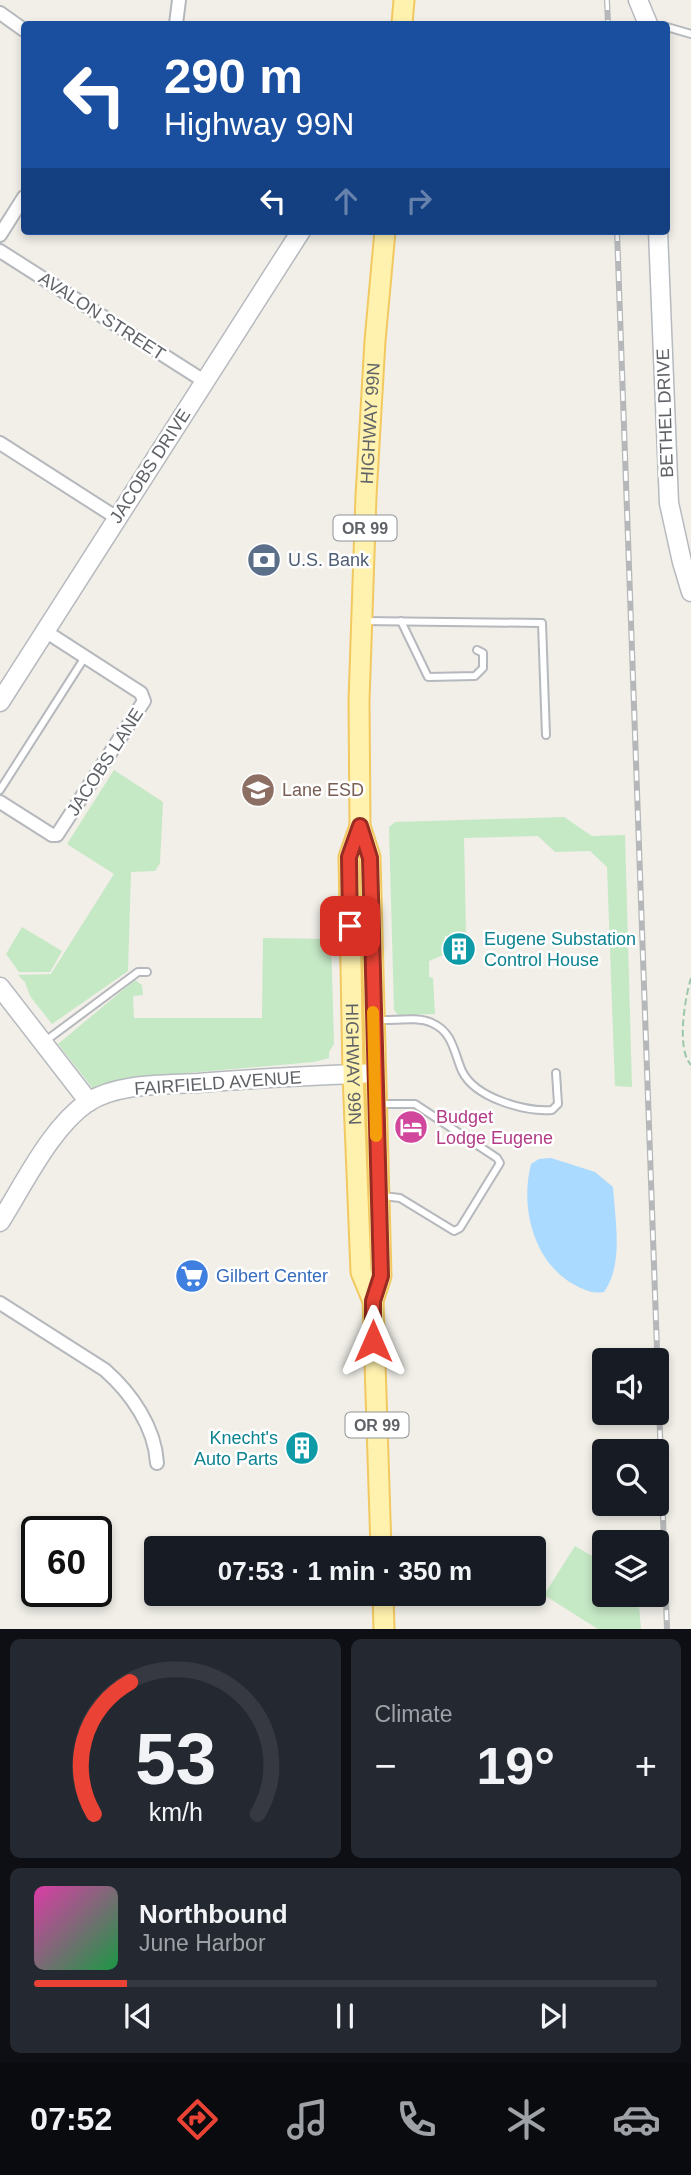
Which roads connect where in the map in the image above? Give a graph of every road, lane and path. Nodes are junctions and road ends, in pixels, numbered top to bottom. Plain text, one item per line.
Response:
1 (179, 0) edge
2 (404, 0) edge
3 (638, 0) edge
4 (0, 13) edge
5 (176, 21) edge
6 (402, 21) edge
7 (647, 21) edge
8 (21, 28) edge
9 (670, 28) edge
10 (691, 34) edge
11 (21, 202) edge
12 (0, 235) edge
13 (298, 235) edge
14 (385, 235) edge
15 (658, 235) edge
16 (0, 251) edge
17 (204, 381) junction
18 (0, 443) edge
19 (117, 518) junction
20 (691, 592) edge
21 (361, 621) junction
22 (401, 621) junction
23 (45, 631) junction
24 (477, 650) dead end
25 (85, 657) junction
26 (0, 702) edge
27 (546, 735) dead end
28 (0, 790) edge
29 (0, 802) edge
30 (360, 826) junction
31 (147, 972) dead end
32 (691, 978) edge
33 (0, 987) edge
34 (373, 1019) junction
35 (42, 1043) junction
36 (691, 1065) edge
37 (374, 1073) junction
38 (556, 1073) dead end
39 (353, 1074) junction
40 (89, 1102) junction
41 (375, 1105) junction
42 (377, 1196) junction
43 (0, 1222) edge
44 (373, 1301) junction
45 (0, 1303) edge
46 (157, 1463) dead end
47 (381, 1536) edge
48 (383, 1606) edge
49 (384, 1629) edge

1 - 5 street
2 - 6 main road
3 - 7 street
4 - 8 street
9 - 10 lane
11 - 12 street
13 - 17 street, JACOBS DRIVE
14 - 21 main road, HIGHWAY 99N / OR 99
15 - 20 street, BETHEL DRIVE
16 - 17 street, AVALON STREET
17 - 19 street, JACOBS DRIVE
18 - 19 street
19 - 23 street, JACOBS DRIVE
21 - 22 lane
21 - 30 main road, HIGHWAY 99N / OR 99
22 - 24 lane
22 - 27 lane
23 - 25 street, JACOBS LANE
23 - 26 street, JACOBS DRIVE
25 - 28 lane
25 - 29 street, JACOBS LANE
30 - 34 main road, HIGHWAY 99N / OR 99
30 - 39 main road, HIGHWAY 99N / OR 99
31 - 35 lane
32 - 36 path
33 - 35 street
34 - 37 main road, HIGHWAY 99N / OR 99
34 - 38 lane
35 - 40 street
37 - 39 street, FAIRFIELD AVENUE
37 - 41 main road, HIGHWAY 99N / OR 99
39 - 40 street, FAIRFIELD AVENUE
39 - 44 main road, HIGHWAY 99N / OR 99
40 - 43 street, FAIRFIELD AVENUE
41 - 42 main road, HIGHWAY 99N / OR 99
41 - 42 lane
42 - 44 main road, HIGHWAY 99N / OR 99
44 - 47 main road, HIGHWAY 99N / OR 99
45 - 46 street
48 - 49 main road

